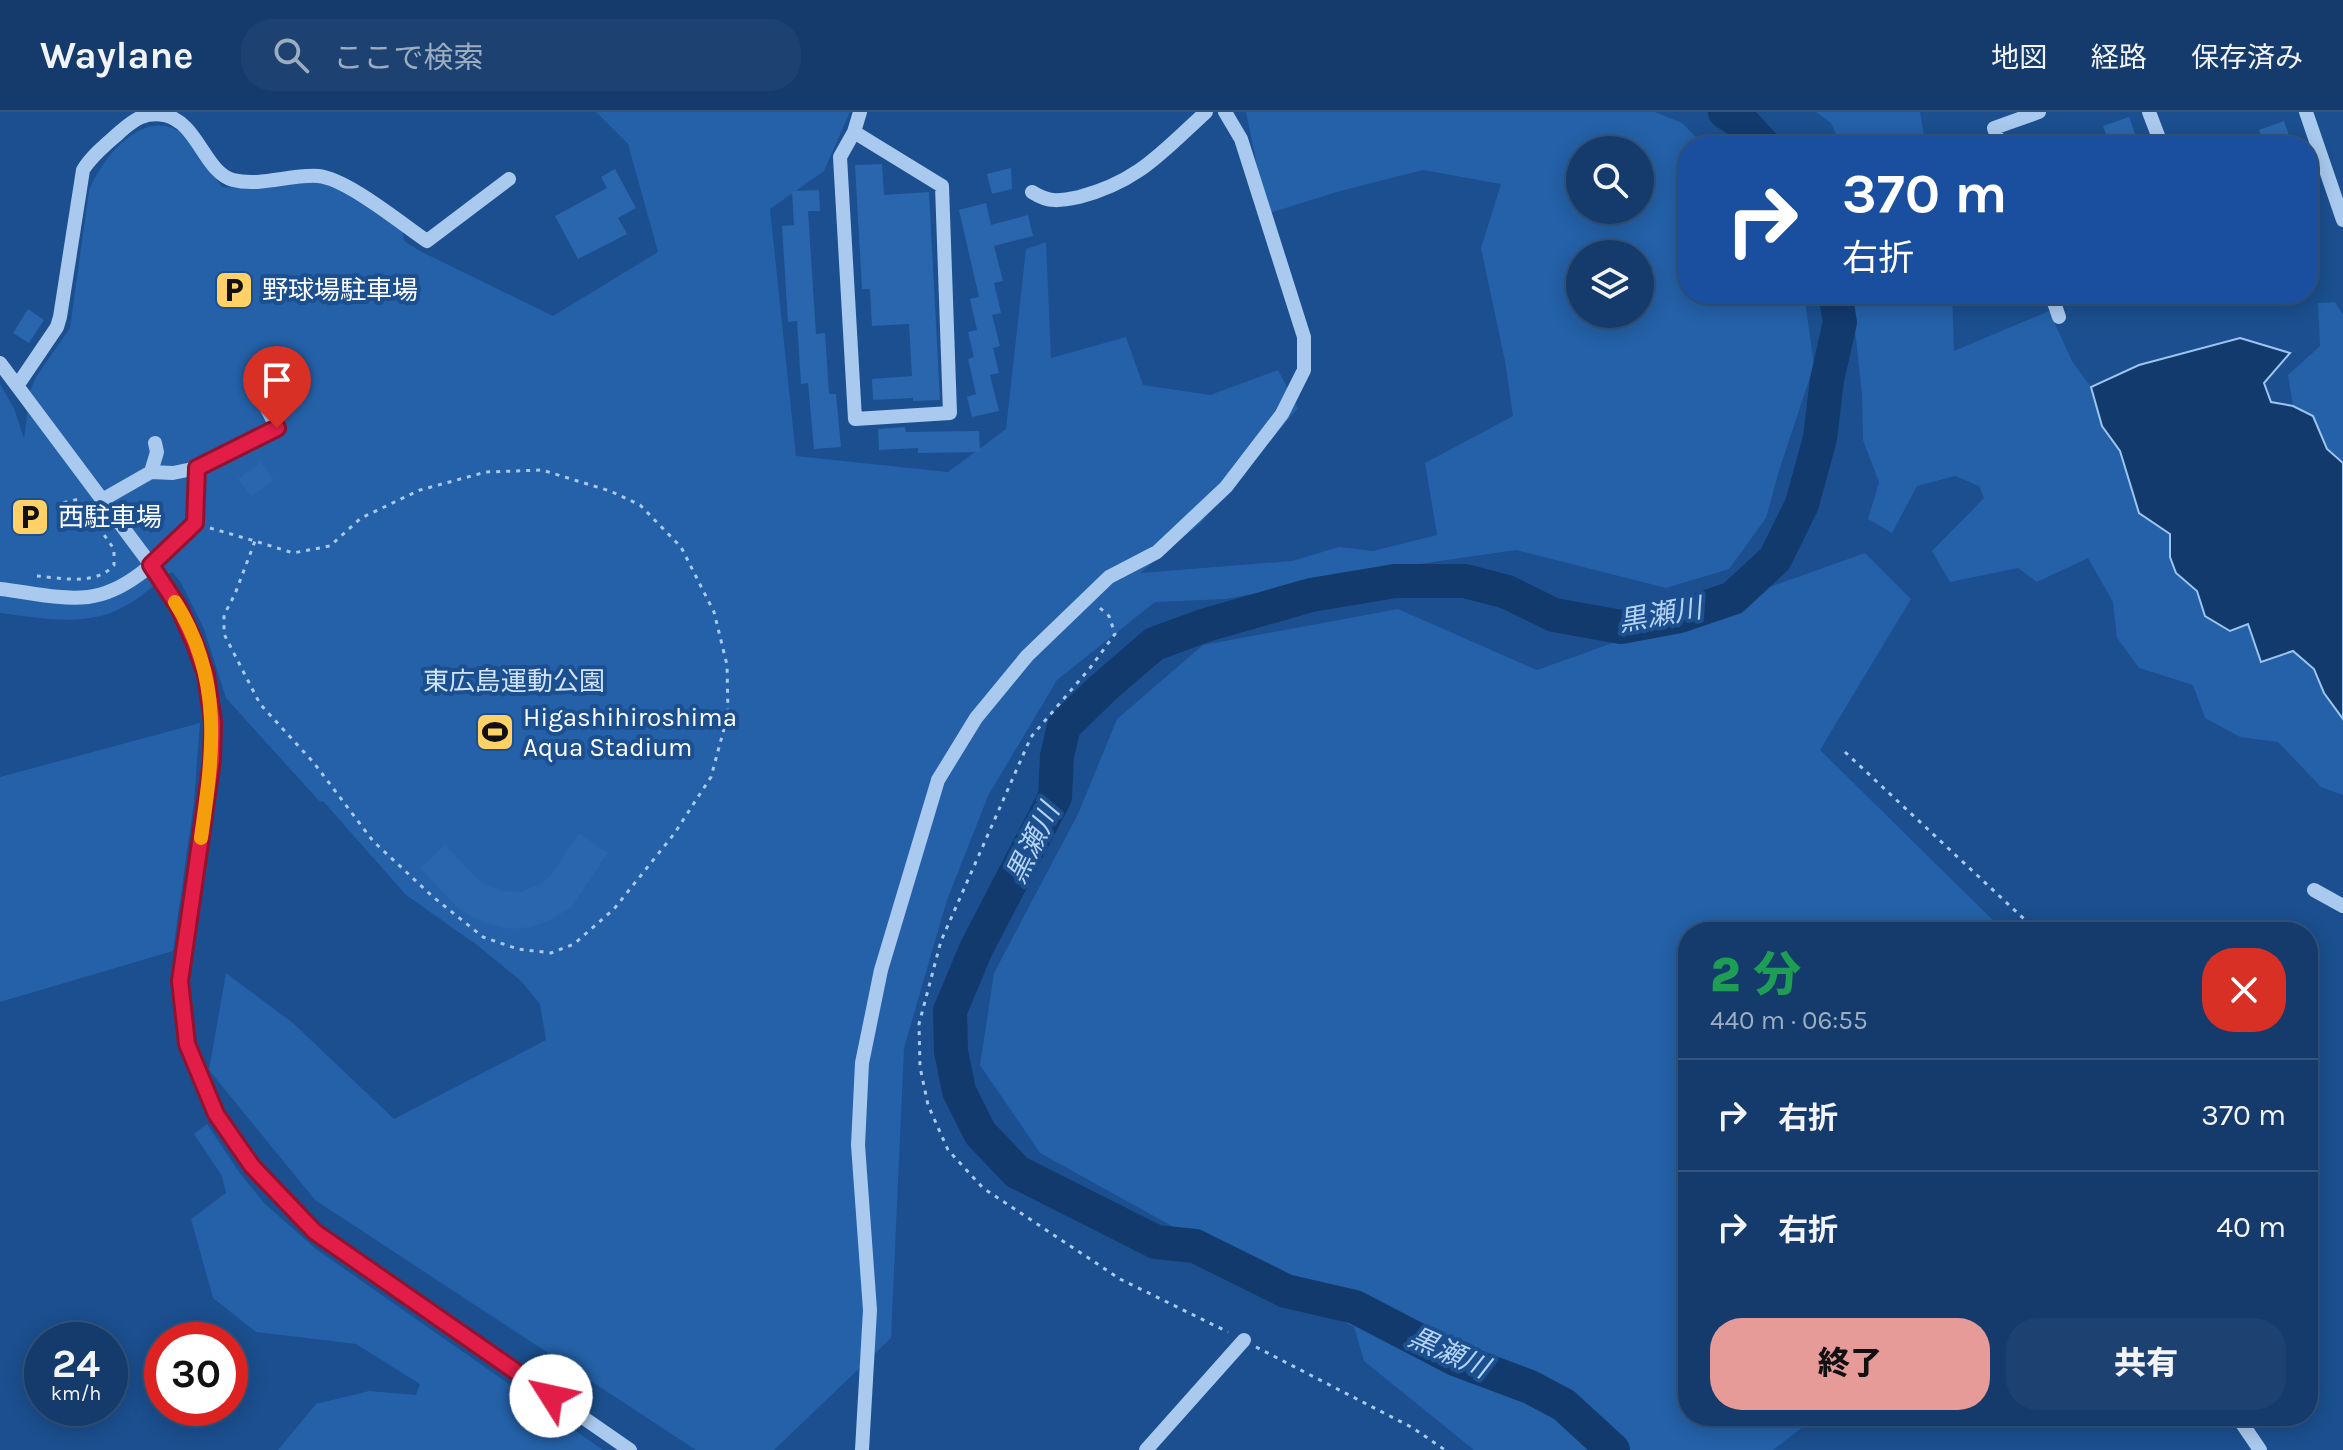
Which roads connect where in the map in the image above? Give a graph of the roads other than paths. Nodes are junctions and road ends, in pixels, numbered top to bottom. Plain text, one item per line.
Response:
1 (860, 112) edge
2 (1206, 112) edge
3 (1225, 112) edge
4 (2039, 112) edge
5 (2149, 112) edge
6 (2306, 112) edge
7 (854, 132) junction
8 (1997, 136) edge
9 (2158, 136) edge
10 (2314, 136) edge
11 (2318, 147) edge
12 (509, 179) dead end
13 (1032, 192) dead end
14 (2343, 220) edge
15 (2054, 304) edge
16 (2059, 317) dead end
17 (0, 363) edge
18 (17, 386) junction
19 (261, 397) dead end
20 (155, 443) dead end
21 (197, 468) junction
22 (151, 472) junction
23 (102, 500) junction
24 (151, 565) junction
25 (0, 589) edge
26 (2314, 890) dead end
27 (2343, 906) edge
28 (1244, 1340) road end
29 (2244, 1426) edge
30 (630, 1450) edge
31 (862, 1450) edge
32 (1146, 1450) edge
33 (2260, 1450) edge

1 - 7 street
2 - 13 street
3 - 31 street
4 - 8 street
5 - 9 street
6 - 10 street
7 - 7 street
11 - 14 street
12 - 18 street
15 - 16 street
17 - 18 street
18 - 23 street
19 - 21 street
20 - 22 street
21 - 22 street
21 - 24 street
22 - 23 street
23 - 24 street
24 - 25 street
24 - 30 street
26 - 27 street
28 - 32 street
29 - 33 street

